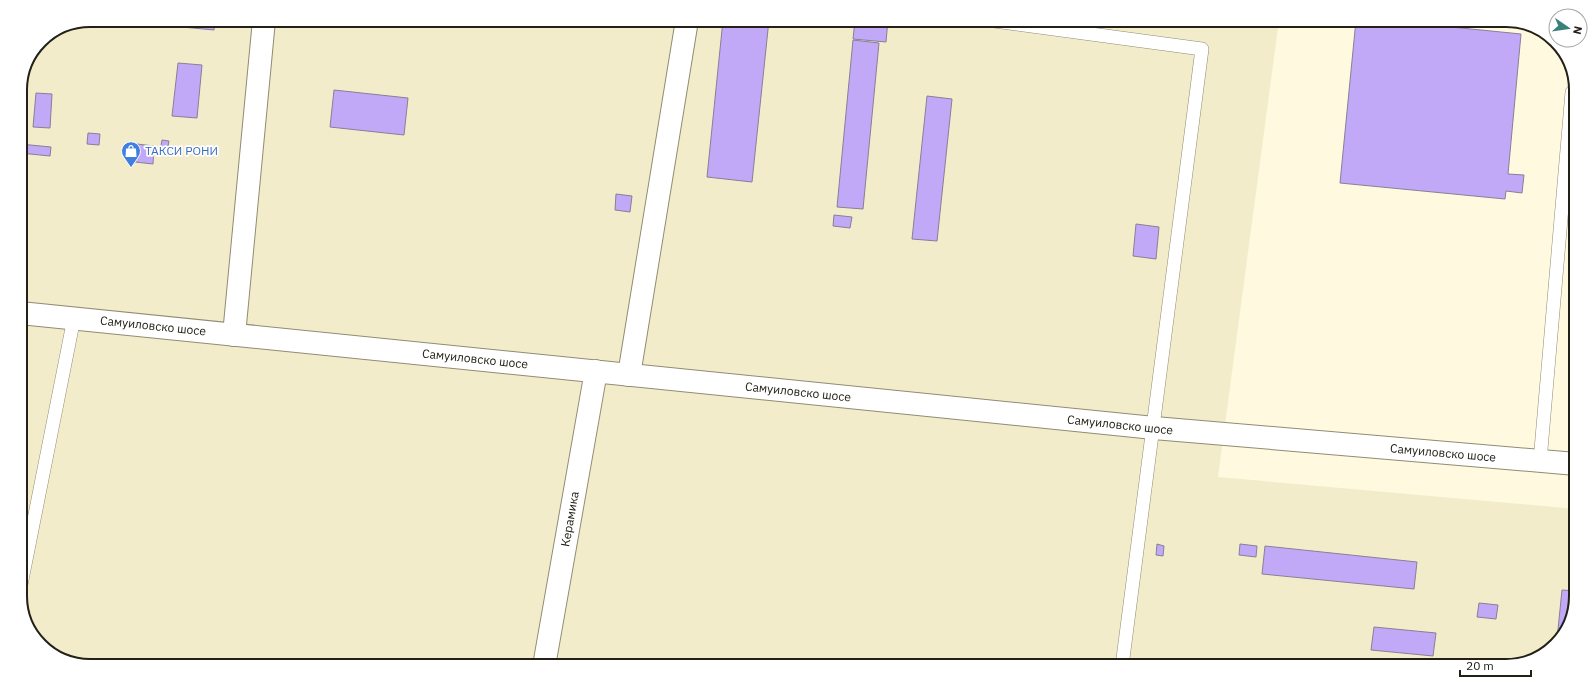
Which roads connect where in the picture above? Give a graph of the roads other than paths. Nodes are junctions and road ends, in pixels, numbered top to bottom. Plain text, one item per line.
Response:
1 (263, 27) edge
2 (686, 27) edge
3 (1036, 27) edge
4 (1569, 127) edge
5 (27, 314) edge
6 (74, 318) junction
7 (234, 335) junction
8 (596, 372) junction
9 (629, 375) junction
10 (1154, 428) junction
11 (1540, 461) junction
12 (1569, 463) edge
13 (27, 555) edge
14 (545, 659) edge
15 (1123, 659) edge

1 - 7 street
2 - 9 street
3 - 10 lane
4 - 11 lane
5 - 6 street, Самуиловско шосе
6 - 7 street, Самуиловско шосе
6 - 13 lane
7 - 8 street, Самуиловско шосе
8 - 9 street, Самуиловско шосе
8 - 14 street, Керамика
9 - 10 street, Самуиловско шосе
10 - 11 street, Самуиловско шосе
10 - 15 lane
11 - 12 street, Самуиловско шосе

